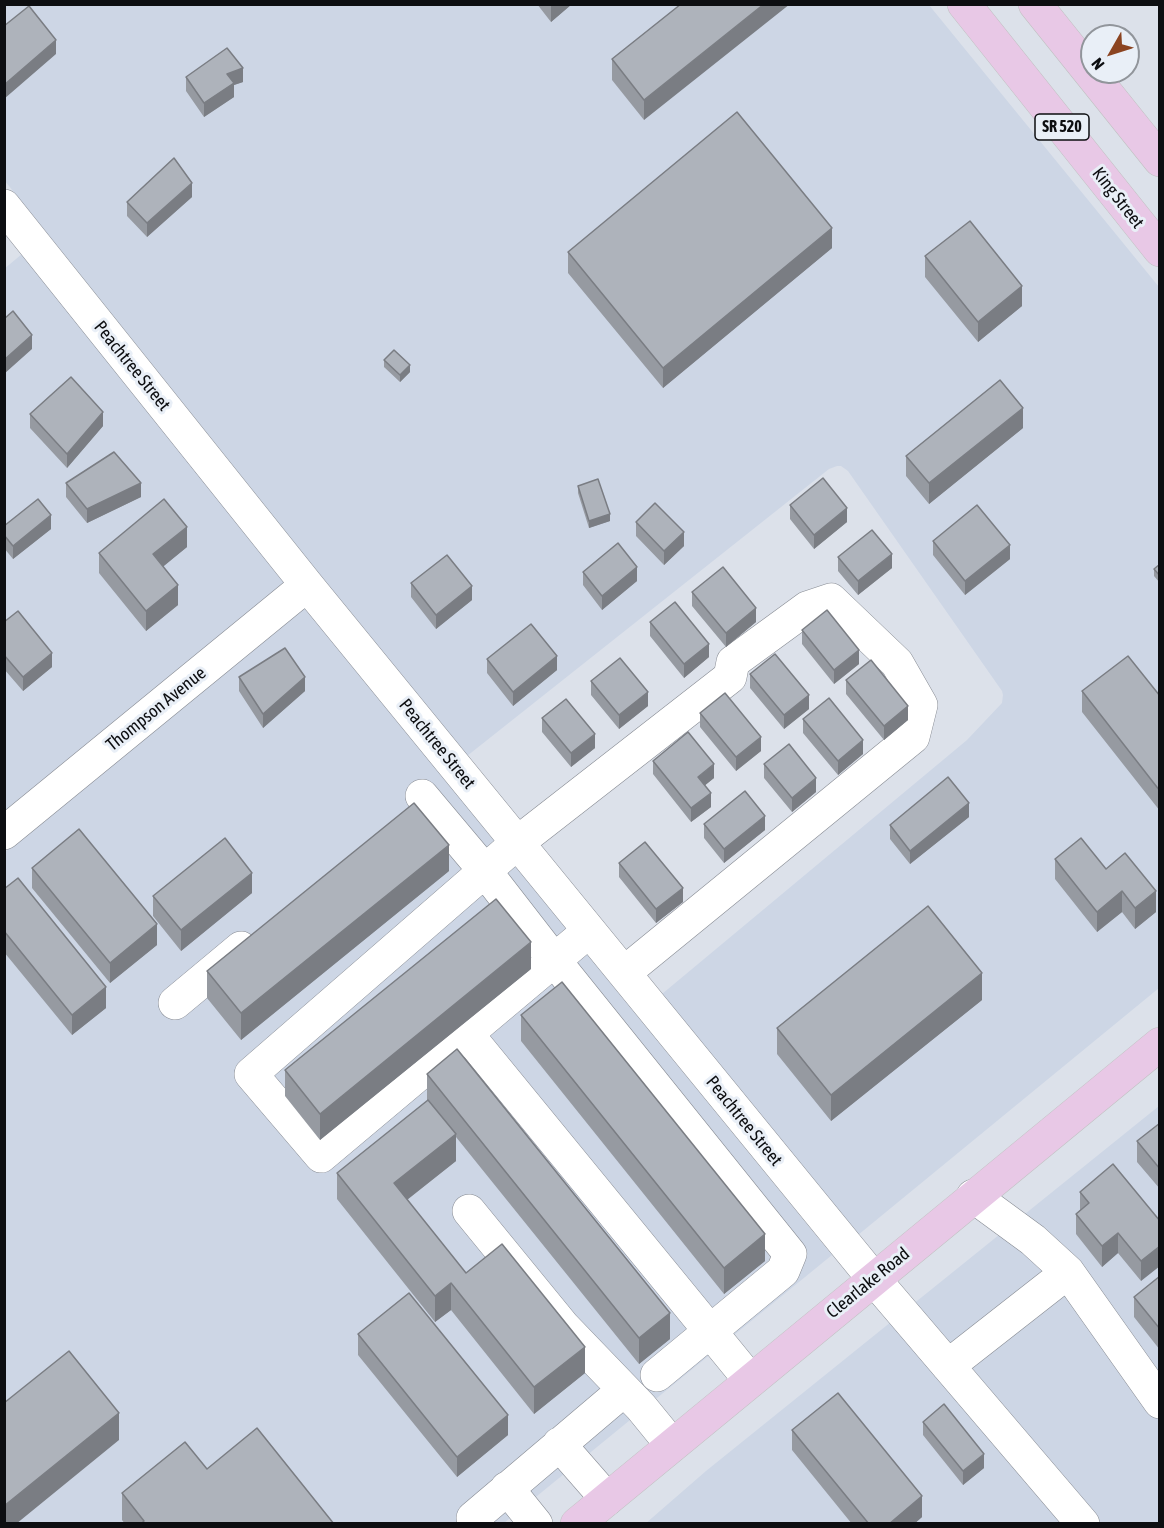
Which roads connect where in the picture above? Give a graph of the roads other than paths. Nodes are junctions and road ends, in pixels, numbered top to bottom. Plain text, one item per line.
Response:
1 (964, 4) edge
2 (1035, 4) edge
3 (1160, 160) edge
4 (4, 207) edge
5 (15, 242) edge
6 (1160, 250) edge
7 (307, 585) junction
8 (456, 767) junction
9 (4, 833) edge
10 (517, 843) junction
11 (485, 871) junction
12 (266, 926) edge
13 (589, 931) junction
14 (554, 960) junction
15 (624, 973) junction
16 (175, 1003) dead end
17 (467, 1034) junction
18 (1160, 1044) edge
19 (973, 1196) junction
20 (469, 1211) dead end
21 (1068, 1272) junction
22 (873, 1278) junction
23 (711, 1332) junction
24 (948, 1366) junction
25 (657, 1375) dead end
26 (750, 1380) junction
27 (624, 1390) junction
28 (1160, 1402) edge
29 (559, 1444) junction
30 (672, 1445) junction
31 (507, 1488) junction
32 (592, 1515) edge
33 (473, 1518) dead end
34 (536, 1524) edge
35 (1083, 1524) edge

1 - 6 main road, King Street / SR 520
2 - 3 main road, SR 520
4 - 5 street, Peachtree Street
5 - 7 street, Peachtree Street
7 - 8 street, Peachtree Street
7 - 9 street, Thompson Avenue
8 - 10 street, Peachtree Street
8 - 11 street
10 - 11 street
10 - 13 street, Peachtree Street
10 - 15 street
11 - 14 street
11 - 17 street
12 - 16 street
13 - 14 street
13 - 15 street, Peachtree Street
14 - 17 street
14 - 23 street
15 - 22 street, Peachtree Street
17 - 23 street
18 - 19 main road, Clearlake Road
19 - 21 street
19 - 22 main road, Clearlake Road
20 - 27 street
21 - 24 street
21 - 28 street
22 - 24 street, Peachtree Street
22 - 26 main road, Clearlake Road
23 - 25 street
23 - 26 street
24 - 35 street, Peachtree Street
26 - 30 main road, Clearlake Road
27 - 29 street
27 - 30 street
29 - 31 street
29 - 32 street
30 - 32 main road, Clearlake Road
31 - 33 street
31 - 34 street

